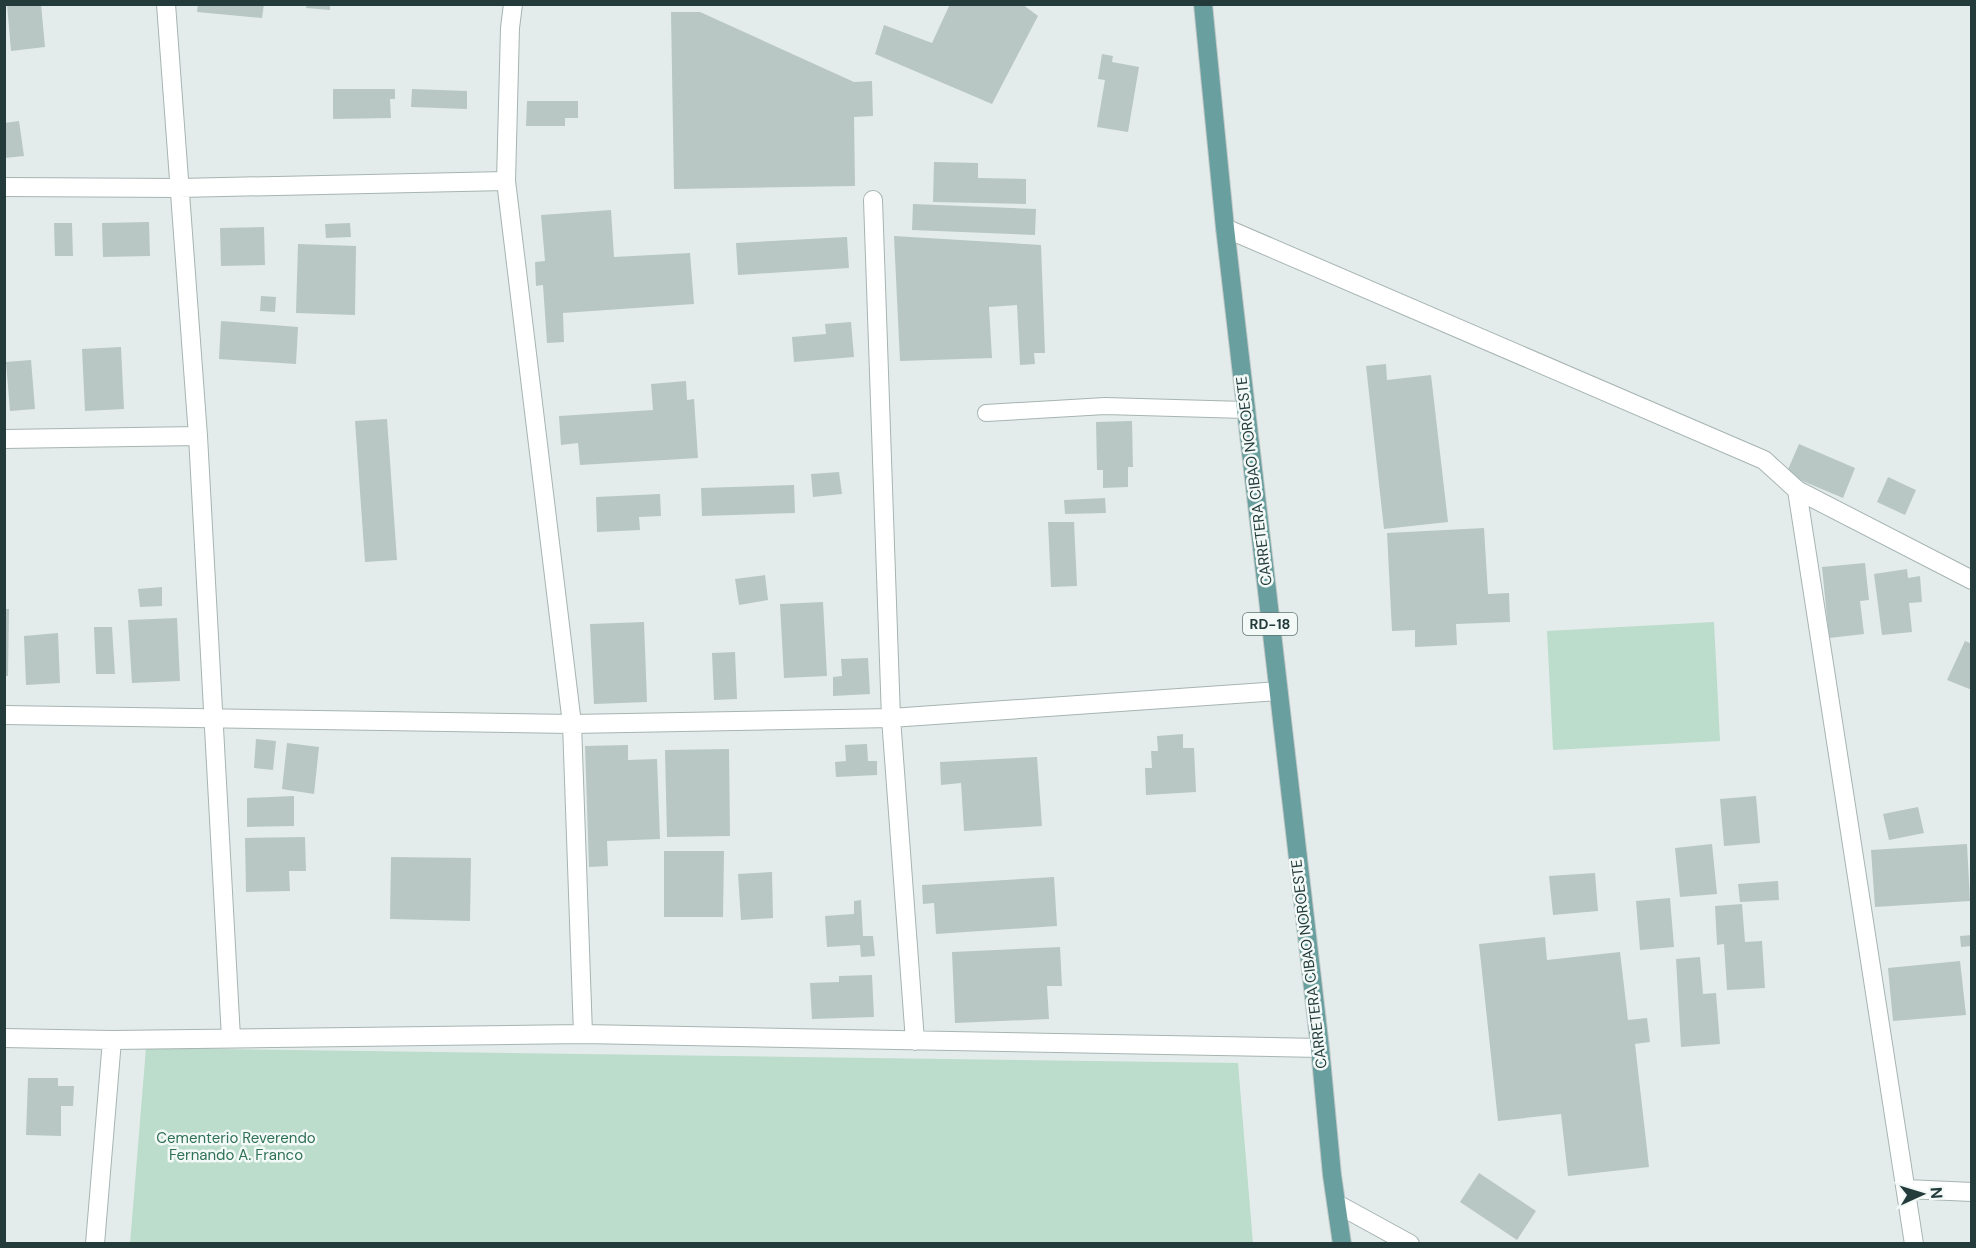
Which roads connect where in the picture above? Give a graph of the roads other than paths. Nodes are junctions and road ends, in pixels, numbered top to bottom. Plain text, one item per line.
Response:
1 (166, 4) edge
2 (513, 4) edge
3 (1203, 4) edge
4 (506, 181) junction
5 (4, 187) edge
6 (179, 188) junction
7 (873, 200) dead end
8 (1225, 228) junction
9 (1245, 410) junction
10 (986, 413) dead end
11 (198, 436) junction
12 (4, 439) edge
13 (1797, 490) junction
14 (1971, 580) edge
15 (1278, 691) junction
16 (4, 715) edge
17 (214, 716) junction
18 (891, 718) junction
19 (572, 724) junction
20 (583, 1034) junction
21 (4, 1038) edge
22 (231, 1038) junction
23 (112, 1040) junction
24 (915, 1041) junction
25 (1320, 1048) junction
26 (1906, 1189) junction
27 (1971, 1192) edge
28 (1337, 1204) junction
29 (95, 1244) edge
30 (1342, 1244) edge
31 (1410, 1244) edge
32 (1914, 1244) edge

1 - 6 street
2 - 4 street
3 - 8 main road, CARRETERA CIBAO NOROESTE / RD-18
4 - 6 street
4 - 19 street
5 - 6 street
6 - 11 street
7 - 18 street
8 - 9 main road, CARRETERA CIBAO NOROESTE / RD-18
8 - 13 street
9 - 10 lane
9 - 15 main road, CARRETERA CIBAO NOROESTE / RD-18
11 - 12 street
11 - 17 street
13 - 14 street
13 - 26 street
15 - 18 street
15 - 25 main road, CARRETERA CIBAO NOROESTE / RD-18
16 - 17 street
17 - 19 street
17 - 22 street
18 - 19 street
18 - 24 street
19 - 20 street
20 - 22 street
20 - 24 street
21 - 23 street
22 - 23 street
23 - 29 street
24 - 25 street
25 - 28 main road, CARRETERA CIBAO NOROESTE / RD-18
26 - 27 street
26 - 32 street
28 - 30 main road, CARRETERA CIBAO NOROESTE / RD-18
28 - 31 street

